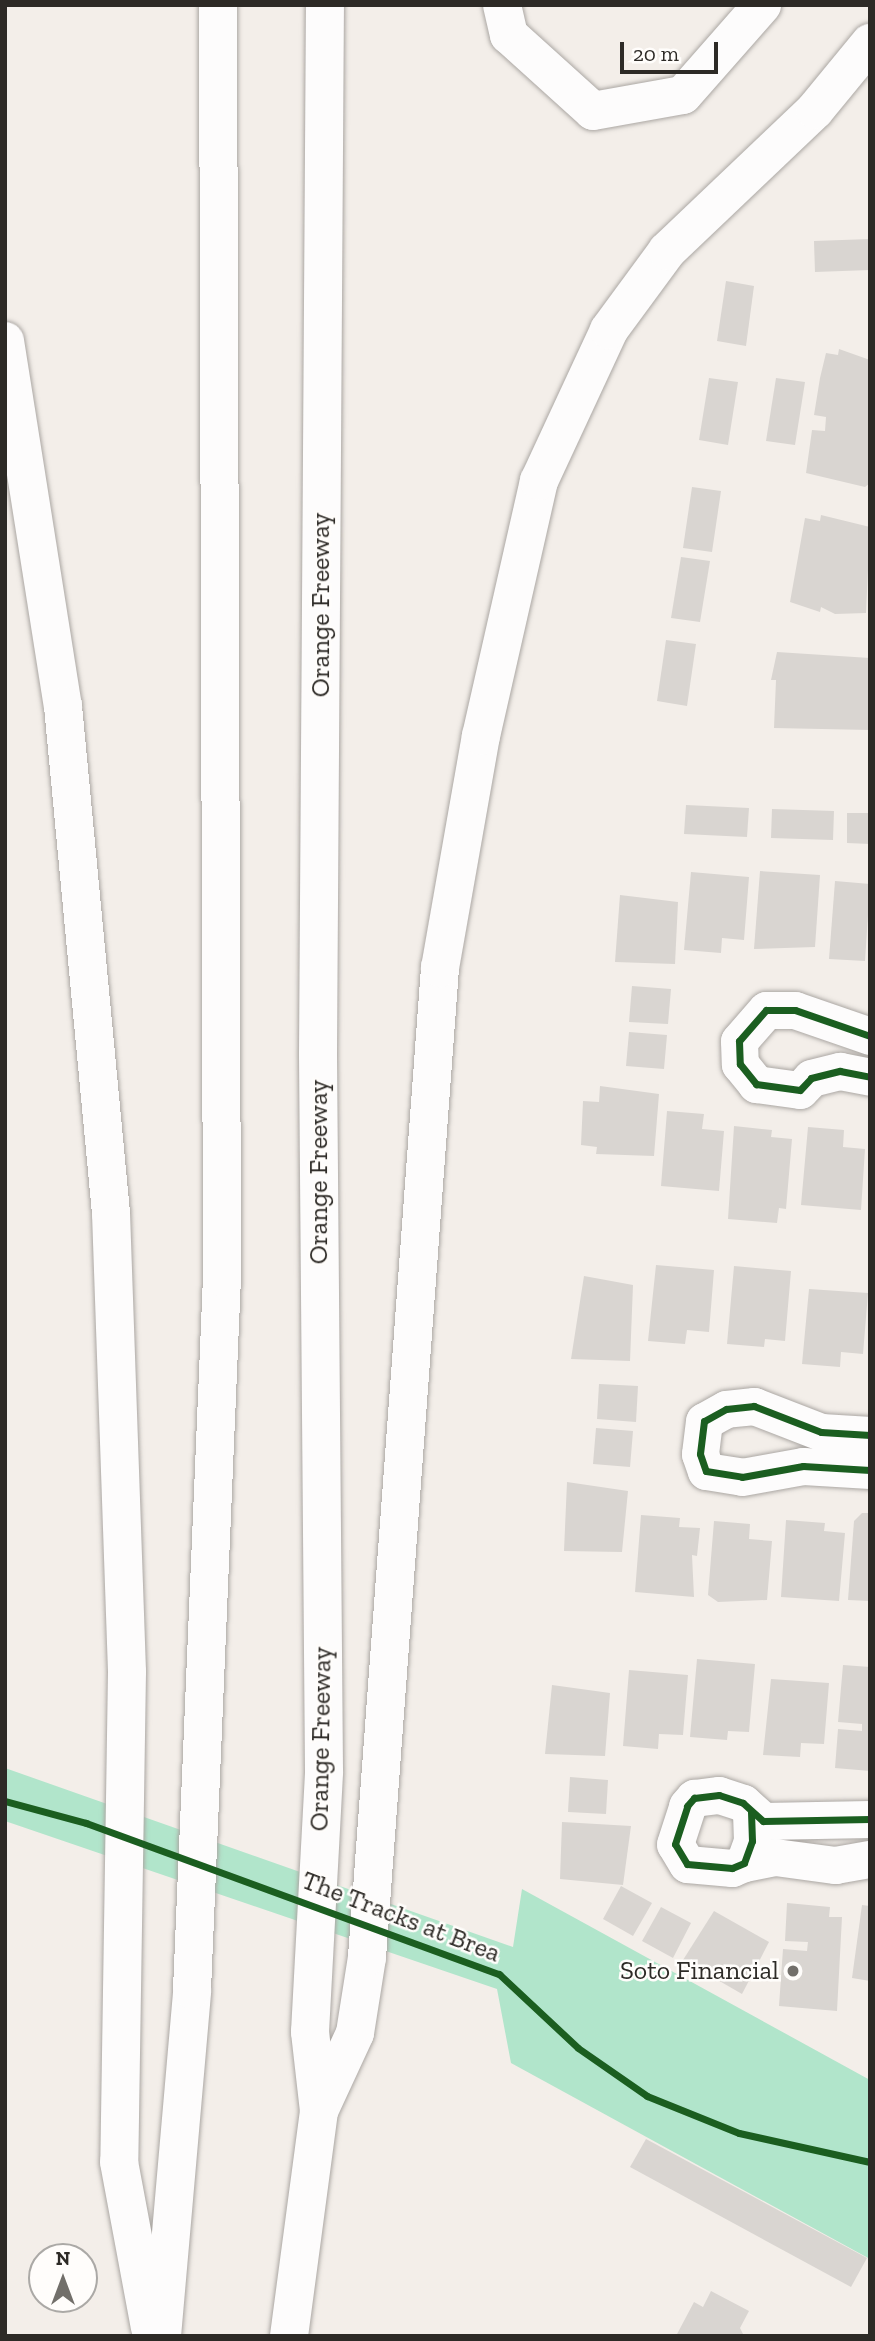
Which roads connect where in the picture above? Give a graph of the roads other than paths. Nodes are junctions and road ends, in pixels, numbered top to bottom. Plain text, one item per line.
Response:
1 (218, 5) edge
2 (326, 5) edge
3 (502, 5) edge
4 (762, 5) edge
5 (870, 43) edge
6 (5, 341) edge
7 (812, 1018) junction
8 (870, 1036) edge
9 (870, 1077) edge
10 (811, 1078) junction
11 (790, 1423) junction
12 (870, 1435) edge
13 (870, 1469) edge
14 (782, 1475) junction
15 (751, 1812) junction
16 (870, 1819) edge
17 (870, 1859) edge
18 (744, 1863) junction
19 (319, 2111) junction
20 (152, 2336) edge
21 (162, 2336) edge
22 (289, 2336) edge

1 - 21 highway
2 - 19 highway, Orange Freeway
3 - 4 highway
5 - 19 highway
6 - 20 highway
7 - 8 street
7 - 10 street
7 - 10 street
9 - 10 street
11 - 12 street
11 - 14 street
11 - 14 street
13 - 14 street
15 - 16 street
15 - 18 street
15 - 18 street
17 - 18 street
19 - 22 highway, Orange Freeway

